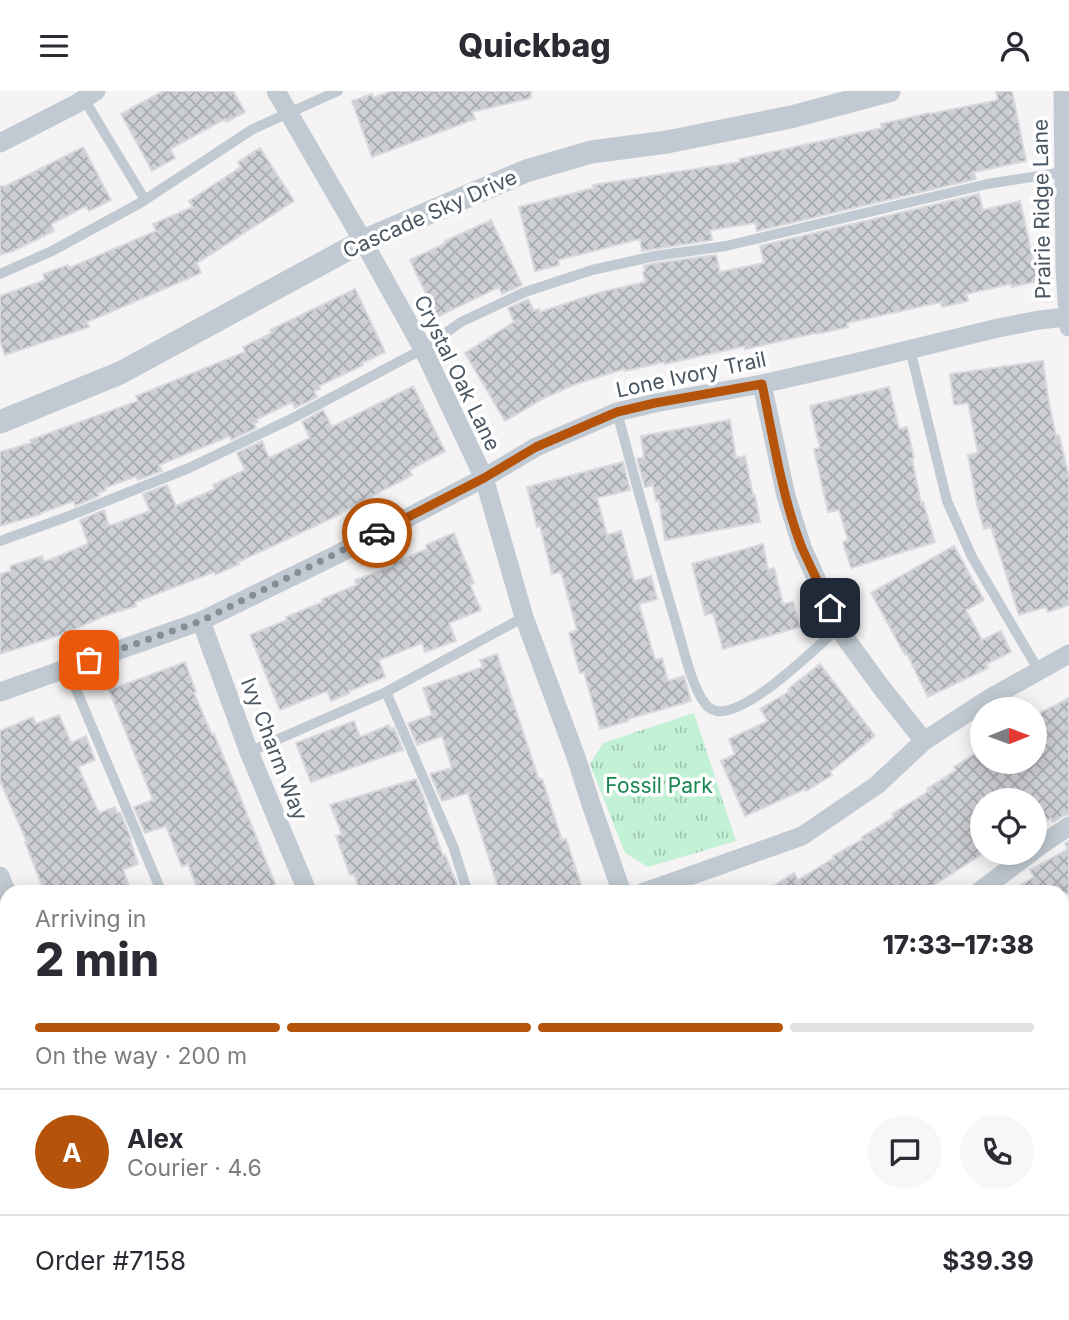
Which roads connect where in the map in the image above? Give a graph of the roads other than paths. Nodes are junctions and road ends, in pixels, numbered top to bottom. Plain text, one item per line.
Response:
1 (276, 91) edge
2 (338, 91) edge
3 (889, 91) edge
4 (1063, 91) edge
5 (90, 95) edge
6 (289, 112) junction
7 (0, 143) edge
8 (1064, 171) junction
9 (145, 200) junction
10 (363, 241) junction
11 (0, 274) edge
12 (1068, 322) edge
13 (423, 349) junction
14 (910, 349) junction
15 (762, 384) junction
16 (617, 412) junction
17 (0, 422) edge
18 (484, 478) junction
19 (0, 541) edge
20 (524, 617) junction
21 (201, 621) junction
22 (838, 628) junction
23 (1069, 654) edge
24 (67, 668) junction
25 (1039, 671) junction
26 (0, 692) edge
27 (386, 692) junction
28 (924, 741) junction
29 (249, 752) junction
30 (1069, 826) edge
31 (1047, 841) edge
32 (1014, 865) edge
33 (159, 885) edge
34 (305, 885) edge
35 (465, 885) edge
36 (619, 885) edge
37 (664, 885) edge
38 (988, 885) edge

1 - 6 street, Crystal Oak Lane
2 - 6 lane
3 - 10 street, Cascade Sky Drive
4 - 8 street, Prairie Ridge Lane
5 - 7 street
5 - 9 lane
6 - 9 lane
6 - 10 street, Crystal Oak Lane
8 - 12 street, Prairie Ridge Lane
8 - 13 lane
9 - 11 lane
10 - 13 street, Crystal Oak Lane
10 - 17 street, Cascade Sky Drive
12 - 14 street, Lone Ivory Trail
13 - 18 street, Crystal Oak Lane
13 - 19 lane
14 - 15 street, Lone Ivory Trail
14 - 25 lane
15 - 16 street, Lone Ivory Trail
15 - 22 street
16 - 18 street, Lone Ivory Trail
16 - 22 lane
18 - 20 street, Crystal Oak Lane
18 - 21 street, Lone Ivory Trail
20 - 27 lane
20 - 36 street, Crystal Oak Lane
21 - 24 street, Lone Ivory Trail
21 - 29 street, Ivy Charm Way
22 - 28 street
23 - 25 street
24 - 26 street, Lone Ivory Trail
24 - 33 lane
25 - 28 street
27 - 29 lane
27 - 35 lane
28 - 37 street
29 - 34 street, Ivy Charm Way
30 - 31 street
32 - 38 street

